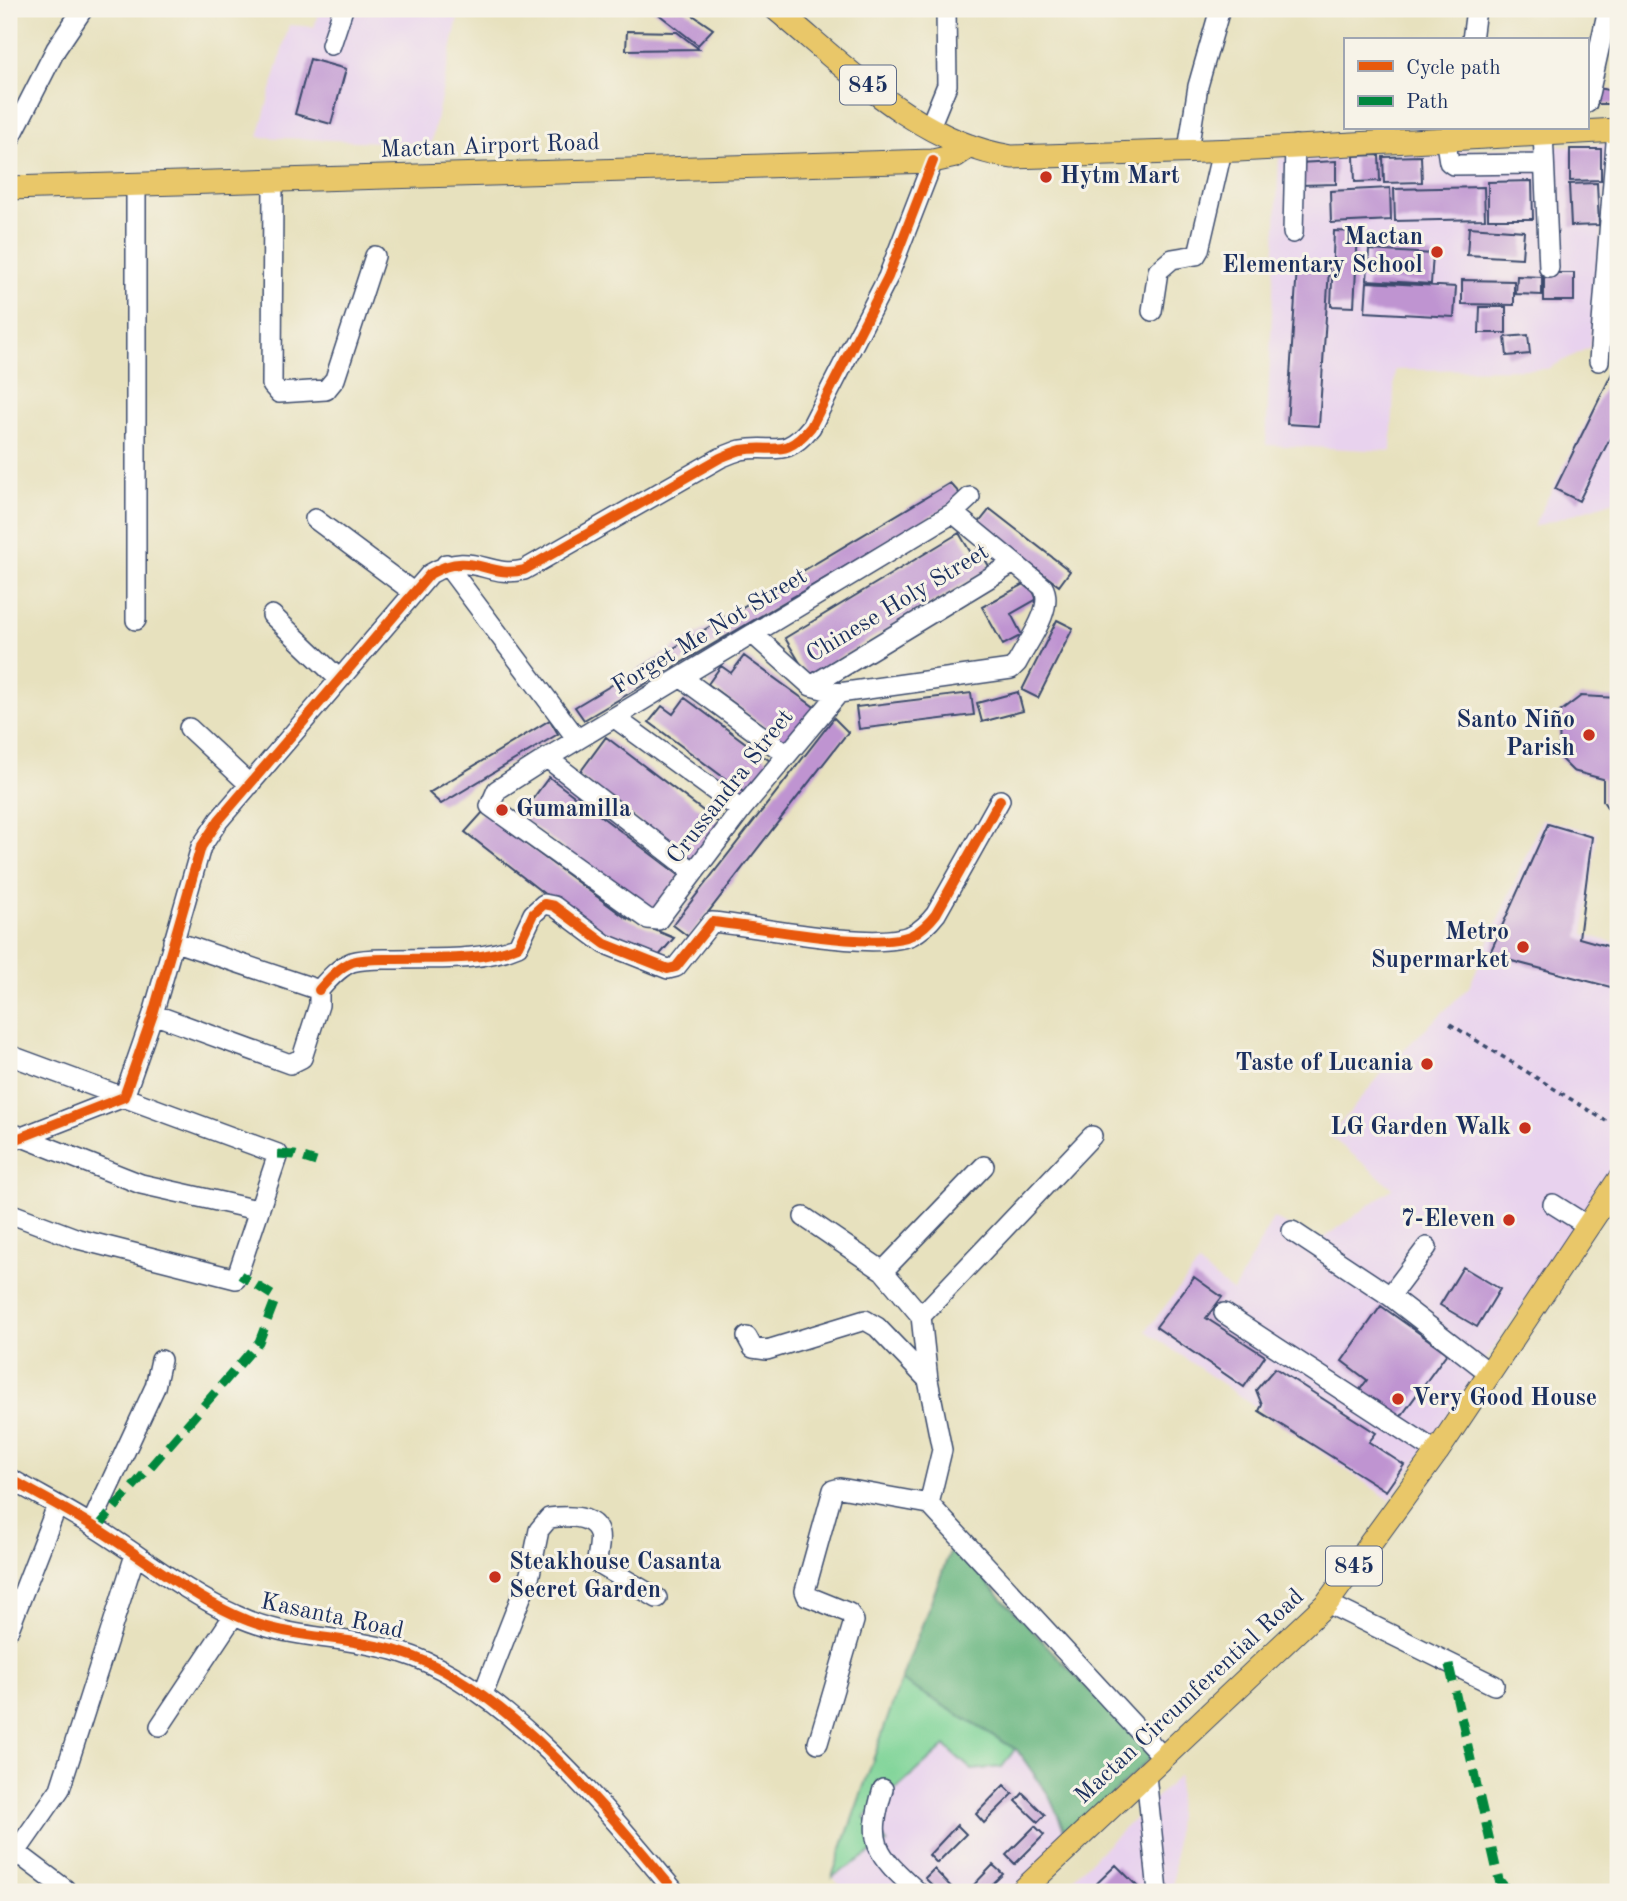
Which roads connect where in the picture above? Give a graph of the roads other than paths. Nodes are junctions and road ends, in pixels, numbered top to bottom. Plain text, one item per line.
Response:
1 (83, 9) edge
2 (343, 9) edge
3 (776, 9) edge
4 (946, 9) edge
5 (1220, 9) edge
6 (1476, 9) edge
7 (1608, 9) edge
8 (1472, 38) edge
9 (331, 45) dead end
10 (1588, 99) edge
11 (929, 129) junction
12 (1588, 129) edge
13 (1568, 130) edge
14 (1618, 130) edge
15 (1543, 132) junction
16 (1460, 134) edge
17 (9, 141) edge
18 (1295, 145) junction
19 (970, 146) junction
20 (1188, 150) junction
21 (1222, 150) junction
22 (933, 161) junction
23 (1543, 164) junction
24 (273, 180) junction
25 (136, 184) junction
26 (9, 188) edge
27 (1293, 233) dead end
28 (376, 256) dead end
29 (1549, 268) dead end
30 (1152, 311) dead end
31 (1599, 361) dead end
32 (970, 497) dead end
33 (953, 513) junction
34 (315, 519) dead end
35 (446, 564) junction
36 (1012, 564) junction
37 (413, 592) junction
38 (272, 615) dead end
39 (136, 620) dead end
40 (754, 635) junction
41 (682, 678) junction
42 (339, 679) junction
43 (811, 686) junction
44 (839, 692) junction
45 (615, 718) junction
46 (189, 728) dead end
47 (577, 739) junction
48 (786, 754) junction
49 (547, 758) junction
50 (250, 785) junction
51 (1000, 800) dead end
52 (740, 810) junction
53 (694, 872) junction
54 (664, 915) joint
55 (173, 941) junction
56 (319, 990) junction
57 (153, 1014) junction
58 (9, 1055) edge
59 (124, 1097) junction
60 (1092, 1136) dead end
61 (14, 1138) edge
62 (984, 1166) dead end
63 (1618, 1181) edge
64 (1553, 1204) dead end
65 (257, 1210) junction
66 (9, 1213) edge
67 (804, 1217) dead end
68 (1588, 1226) junction
69 (1292, 1231) dead end
70 (1427, 1247) dead end
71 (883, 1271) junction
72 (1390, 1296) junction
73 (1224, 1312) dead end
74 (921, 1316) junction
75 (747, 1338) dead end
76 (161, 1360) dead end
77 (1488, 1372) junction
78 (928, 1380) junction
79 (1437, 1452) junction
80 (9, 1478) edge
81 (929, 1504) junction
82 (57, 1506) junction
83 (91, 1525) junction
84 (135, 1555) junction
85 (657, 1598) dead end
86 (1327, 1602) junction
87 (234, 1615) junction
88 (9, 1629) edge
89 (1494, 1685) dead end
90 (483, 1694) junction
91 (160, 1726) dead end
92 (818, 1743) dead end
93 (1164, 1758) junction
94 (1146, 1775) junction
95 (883, 1789) dead end
96 (13, 1857) edge
97 (65, 1889) dead end
98 (1026, 1891) edge
99 (675, 1892) edge
100 (918, 1892) edge
101 (1158, 1892) edge

1 - 17 street
2 - 9 street
3 - 11 main road, 845
4 - 11 street
5 - 20 street
6 - 8 street
7 - 10 street
11 - 19 main road, 845
12 - 14 main road, 845
13 - 15 main road, 845
14 - 31 street
15 - 16 main road, 845
15 - 23 street
16 - 18 main road, 845
16 - 23 street
18 - 21 main road, 845
18 - 27 street
19 - 20 main road, 845
19 - 22 main road, Mactan Airport Road
20 - 21 main road, 845
21 - 30 street
22 - 24 main road, Mactan Airport Road
22 - 35 street
23 - 29 street
24 - 25 main road, Mactan Airport Road
24 - 28 street
25 - 26 main road, Mactan Airport Road
25 - 39 street
32 - 33 street, Forget Me Not Street
33 - 36 street
33 - 40 street, Forget Me Not Street
34 - 37 street
35 - 37 street
35 - 47 street
36 - 43 street, Chinese Holy Street
36 - 44 street
37 - 42 street
38 - 42 street
40 - 41 street, Forget Me Not Street
40 - 43 street
41 - 45 street, Forget Me Not Street
41 - 48 street
42 - 50 street
43 - 44 street
44 - 48 street, Crussandra Street
45 - 47 street, Forget Me Not Street
45 - 52 street
46 - 50 street
47 - 49 street, Forget Me Not Street
48 - 52 street, Crussandra Street
49 - 53 street
49 - 54 street, Forget Me Not Street
50 - 55 street
51 - 56 street
52 - 53 street, Crussandra Street
53 - 54 street, Crussandra Street
55 - 56 street
55 - 57 street
56 - 57 street
57 - 59 street
58 - 59 street
59 - 61 street
59 - 65 street
60 - 74 street
61 - 65 street
62 - 71 street
63 - 68 main road, Mactan Circumferential Road / 845
64 - 68 street
65 - 66 street
67 - 71 street
68 - 77 main road, Mactan Circumferential Road / 845
69 - 72 street
70 - 72 street
71 - 74 street
72 - 77 street
73 - 79 street
74 - 78 street
75 - 78 street
76 - 83 street
77 - 79 main road, Mactan Circumferential Road / 845
78 - 81 street
79 - 86 main road, Mactan Circumferential Road / 845
80 - 82 street, Kasanta Road
81 - 92 street
81 - 93 street
82 - 83 street, Kasanta Road
82 - 88 street
83 - 84 street, Kasanta Road
84 - 87 street, Kasanta Road
84 - 96 street
85 - 90 street
86 - 89 street
86 - 93 main road, Mactan Circumferential Road / 845
87 - 90 street, Kasanta Road
87 - 91 street
90 - 99 street, Kasanta Road
93 - 94 main road, Mactan Circumferential Road / 845
94 - 98 main road, Mactan Circumferential Road / 845
94 - 101 street
95 - 100 street
96 - 97 street

